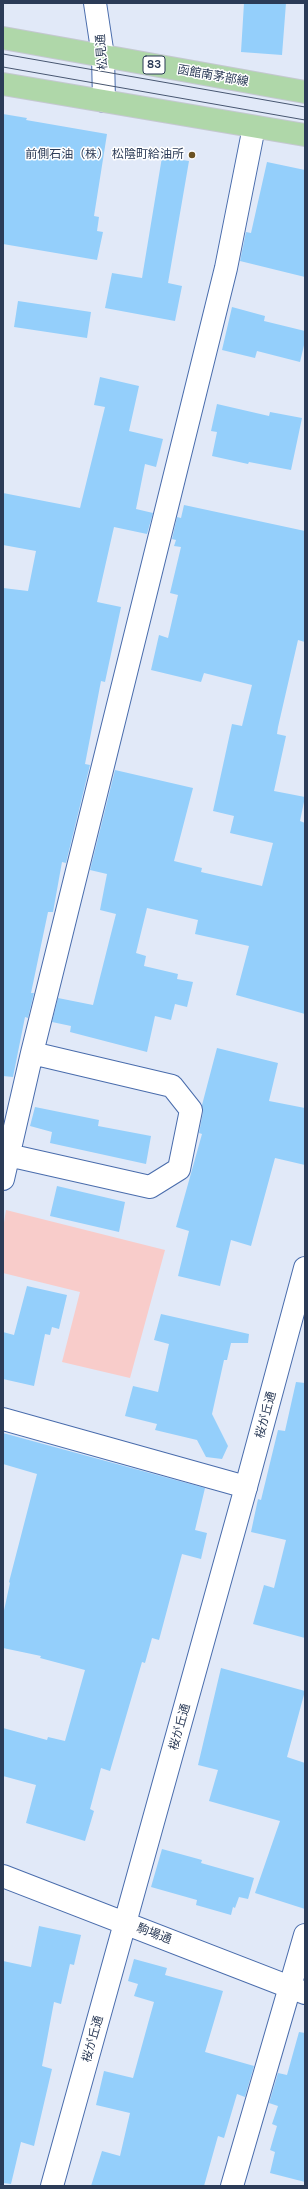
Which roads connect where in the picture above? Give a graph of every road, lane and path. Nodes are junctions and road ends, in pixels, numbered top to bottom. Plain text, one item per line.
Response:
1 (95, 3) edge
2 (3, 38) edge
3 (103, 56) junction
4 (3, 84) edge
5 (305, 92) edge
6 (104, 101) junction
7 (254, 127) junction
8 (305, 135) edge
9 (32, 1053) junction
10 (8, 1155) junction
11 (3, 1179) edge
12 (305, 1268) edge
13 (3, 1419) edge
14 (246, 1487) junction
15 (3, 1876) edge
16 (125, 1923) junction
17 (305, 1935) edge
18 (297, 1990) edge
19 (52, 2186) edge
20 (232, 2186) edge

1 - 3 street, 松見通
2 - 3 main road, 函館南茅部線 / 83
3 - 5 main road, 函館南茅部線 / 83
3 - 6 street, 松見通
4 - 6 main road
6 - 7 main road
7 - 8 main road
7 - 9 street
9 - 10 street
9 - 10 street
10 - 11 street
12 - 14 street, 桜が丘通
13 - 14 street
14 - 16 street, 桜が丘通
15 - 16 street, 駒場通
16 - 18 street, 駒場通
16 - 19 street, 桜が丘通
17 - 18 street
18 - 20 street

